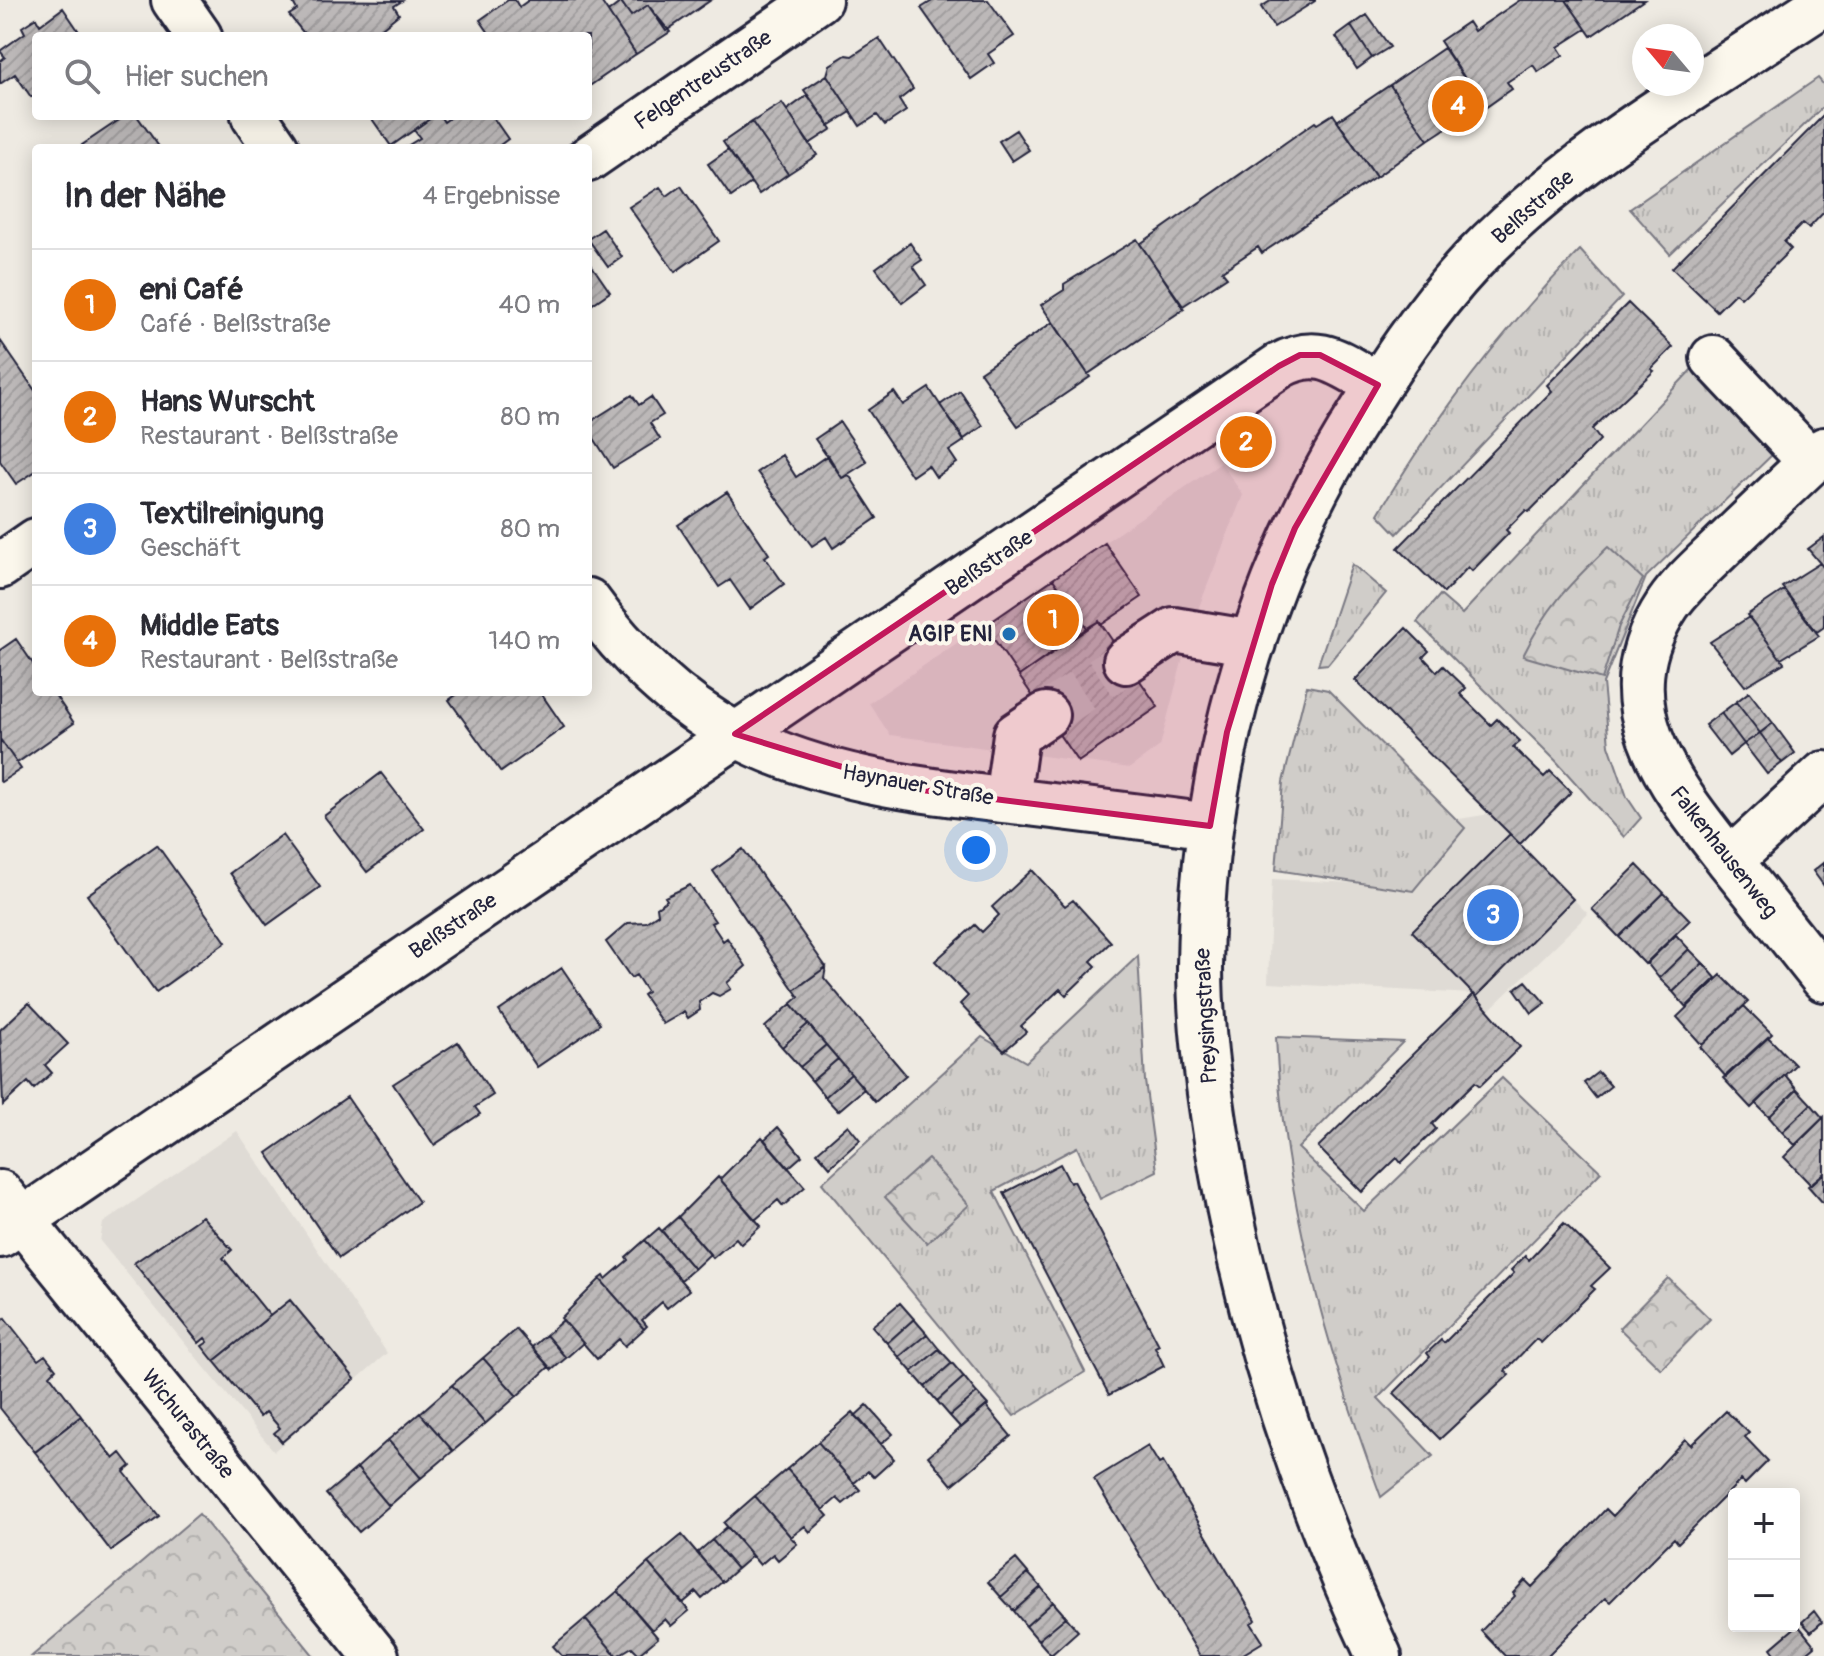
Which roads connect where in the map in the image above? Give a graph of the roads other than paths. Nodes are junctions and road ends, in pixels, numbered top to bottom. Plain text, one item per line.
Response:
1 (174, 0) edge
2 (819, 0) edge
3 (1824, 3) edge
4 (196, 32) edge
5 (257, 120) edge
6 (273, 144) edge
7 (592, 156) edge
8 (1713, 358) dead end
9 (1378, 385) junction
10 (1817, 456) edge
11 (32, 544) edge
12 (0, 566) edge
13 (592, 607) edge
14 (1253, 643) junction
15 (1126, 661) tunnel mouth
16 (1046, 715) tunnel mouth
17 (735, 734) junction
18 (1824, 774) edge
19 (1007, 800) junction
20 (1210, 826) junction
21 (1730, 861) junction
22 (1824, 979) edge
23 (8, 1215) edge
24 (376, 1656) edge
25 (1379, 1656) edge

1 - 4 street
2 - 7 street, Felgentreustraße
3 - 9 street, Belßstraße
5 - 6 street
8 - 10 street
9 - 14 street, Preysingstraße
9 - 17 street, Belßstraße
10 - 21 street, Falkenhausenweg
11 - 12 street
13 - 17 street, Haynauer Straße
14 - 15 street
14 - 20 street, Preysingstraße
16 - 19 street
17 - 19 street, Haynauer Straße
17 - 23 street, Belßstraße
18 - 21 street
19 - 20 street, Haynauer Straße
20 - 25 street, Preysingstraße
21 - 22 street, Falkenhausenweg
23 - 24 street, Wichurastraße

